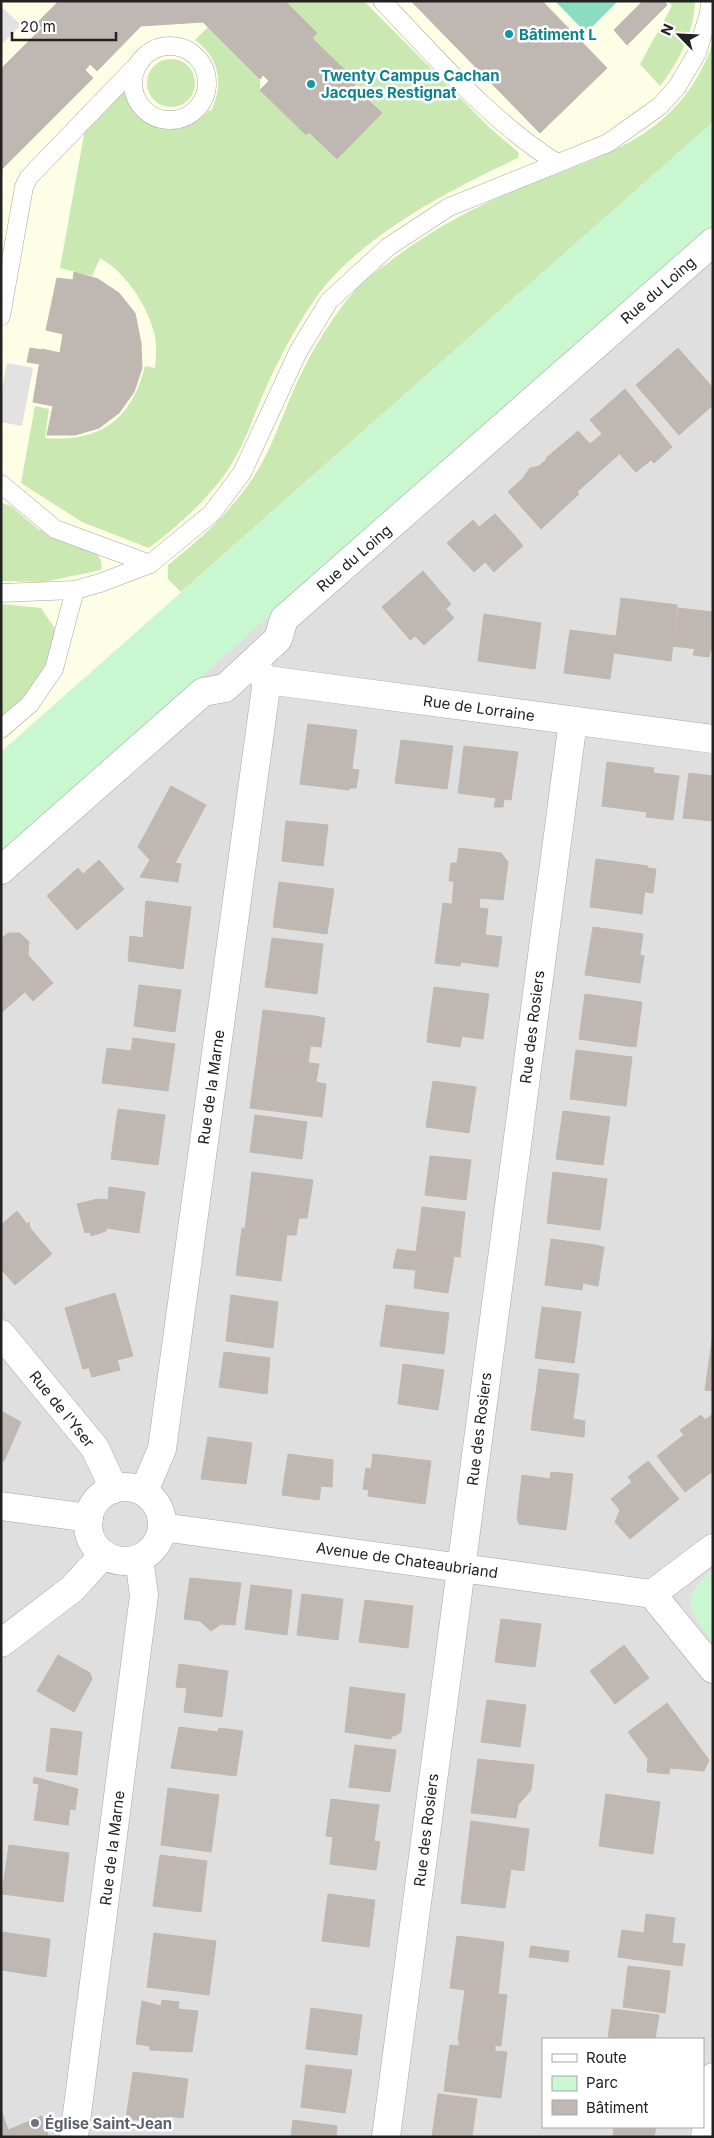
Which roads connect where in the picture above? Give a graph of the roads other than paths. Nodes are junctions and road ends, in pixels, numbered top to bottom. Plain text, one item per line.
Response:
1 (382, 1) edge
2 (710, 1) edge
3 (141, 61) junction
4 (556, 163) junction
5 (713, 242) edge
6 (6, 261) edge
7 (1, 316) edge
8 (1, 484) edge
9 (150, 564) junction
10 (75, 590) junction
11 (1, 592) edge
12 (259, 672) junction
13 (573, 721) junction
14 (1, 730) edge
15 (713, 738) edge
16 (1, 870) edge
17 (1, 1334) edge
18 (114, 1488) junction
19 (144, 1491) junction
20 (1, 1506) edge
21 (89, 1518) junction
22 (162, 1528) junction
23 (713, 1548) edge
24 (104, 1554) junction
25 (139, 1559) junction
26 (461, 1568) junction
27 (652, 1594) junction
28 (1, 1643) edge
29 (713, 1669) edge
30 (713, 2077) edge
31 (74, 2137) edge
32 (386, 2137) edge
33 (705, 2137) edge

1 - 4 lane
2 - 4 lane
3 - 3 lane
3 - 6 lane
4 - 9 lane
5 - 12 street, Rue du Loing
6 - 7 lane
8 - 9 lane
9 - 10 lane
10 - 11 lane
10 - 14 lane
12 - 13 street, Rue de Lorraine
12 - 16 street, Rue du Loing
12 - 19 street, Rue de la Marne
13 - 15 street, Rue de Lorraine
13 - 26 street, Rue des Rosiers
17 - 18 street, Rue de l'Yser
18 - 19 street
18 - 21 street
19 - 22 street
20 - 21 street
21 - 24 street
22 - 25 street
22 - 26 street, Avenue de Chateaubriand
23 - 27 street
24 - 25 street
24 - 28 street
25 - 31 street, Rue de la Marne
26 - 27 street, Avenue de Chateaubriand
26 - 32 street, Rue des Rosiers
27 - 29 street
30 - 33 street

